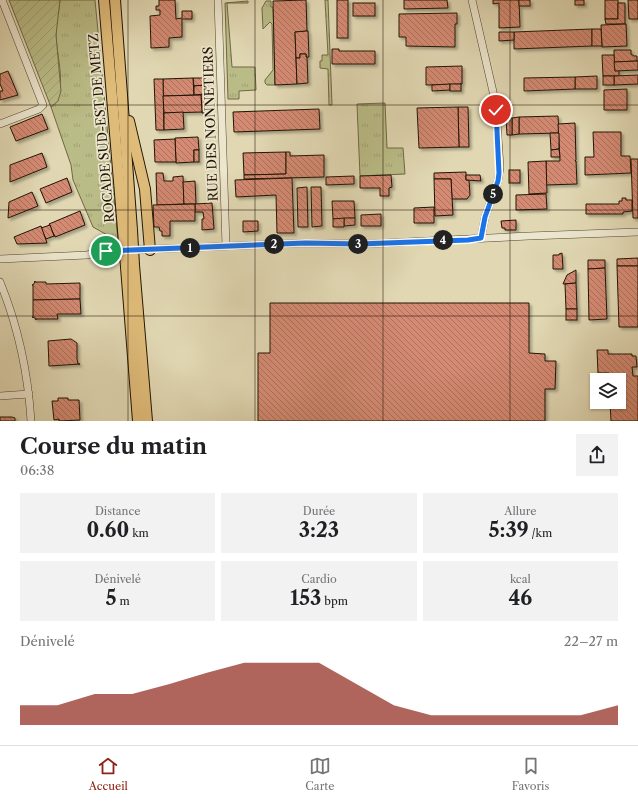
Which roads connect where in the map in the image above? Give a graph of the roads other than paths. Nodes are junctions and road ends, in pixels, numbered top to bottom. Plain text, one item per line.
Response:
1 (2, 0) edge
2 (103, 0) edge
3 (115, 0) edge
4 (218, 0) edge
5 (472, 0) edge
6 (121, 74) junction
7 (0, 124) edge
8 (128, 230) junction
9 (638, 232) edge
10 (481, 238) junction
11 (226, 246) junction
12 (150, 250) junction
13 (0, 259) edge
14 (130, 266) junction
15 (0, 282) edge
16 (29, 394) junction
17 (0, 396) edge
18 (31, 421) edge
19 (138, 421) edge
20 (147, 421) edge

1 - 7 street
2 - 8 highway, ROCADE SUD-EST DE METZ
3 - 6 highway, ROCADE SUD-EST DE METZ
4 - 11 street, RUE DES NONNETIERS
5 - 10 street
6 - 8 highway, ROCADE SUD-EST DE METZ
6 - 12 highway
8 - 14 highway, ROCADE SUD-EST DE METZ, bridge
9 - 10 street
10 - 11 street
11 - 12 street
12 - 13 street
14 - 19 highway, ROCADE SUD-EST DE METZ
14 - 20 highway, ROCADE SUD-EST DE METZ
15 - 16 street
16 - 17 street
16 - 18 street

